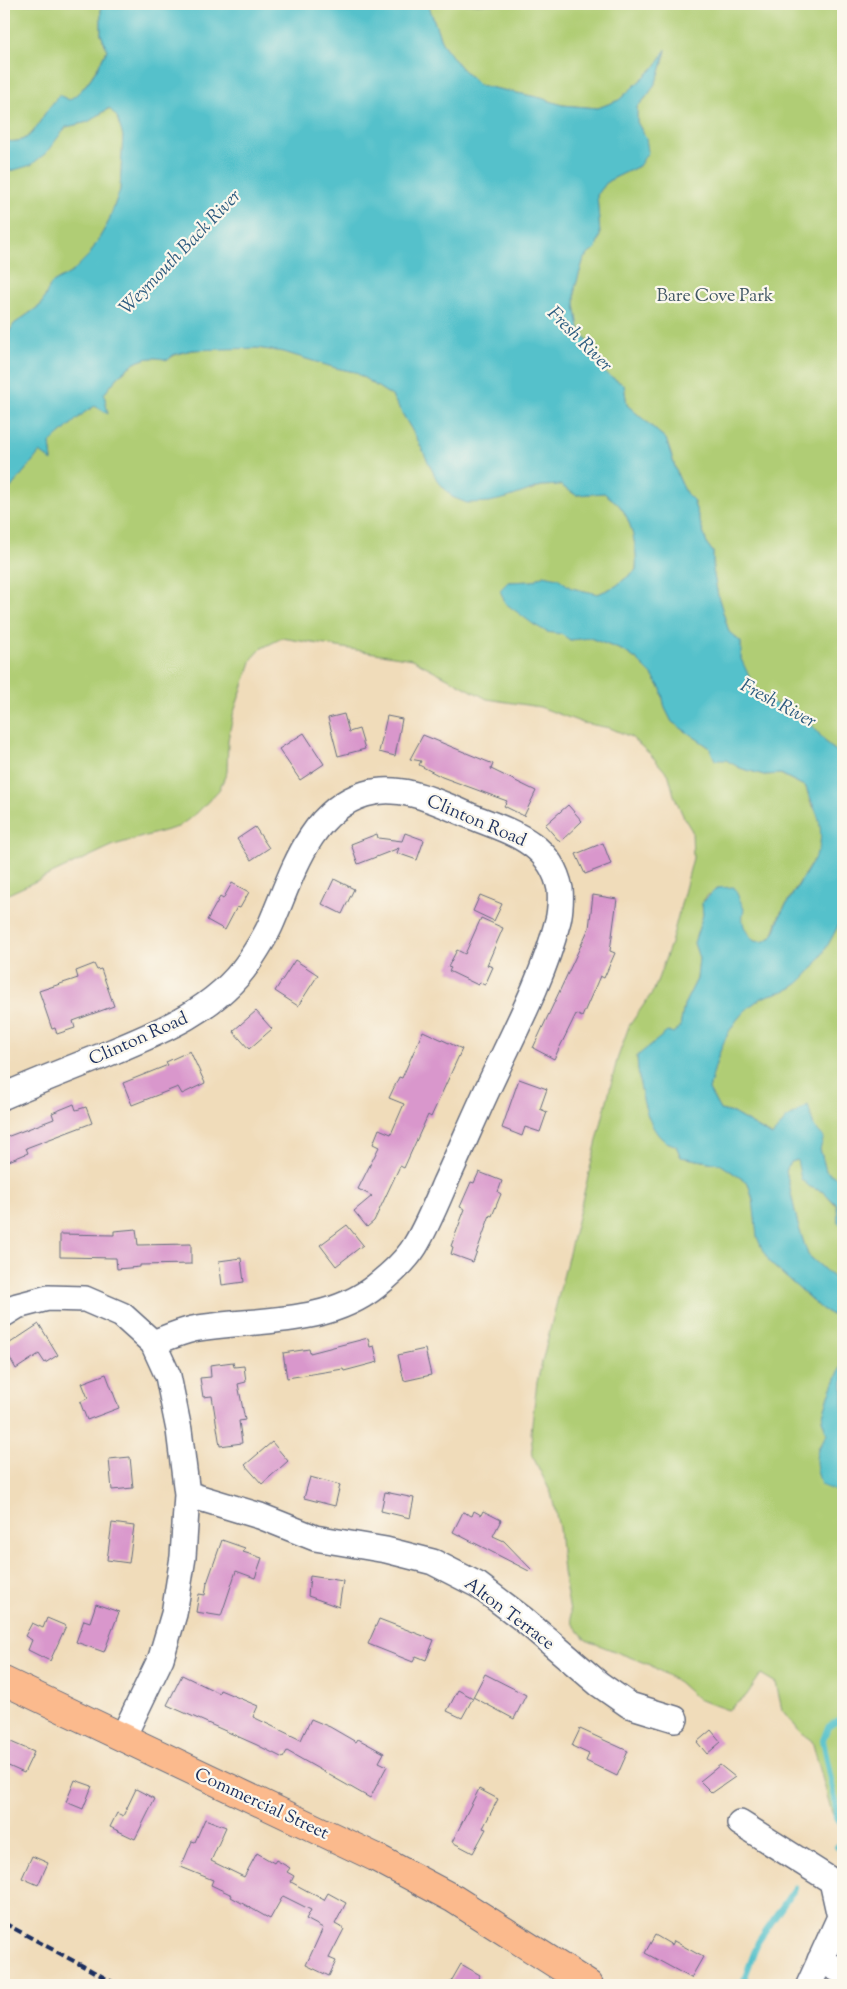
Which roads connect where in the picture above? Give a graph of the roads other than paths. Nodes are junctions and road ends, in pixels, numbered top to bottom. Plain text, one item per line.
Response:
1 (4, 1096) edge
2 (4, 1314) edge
3 (153, 1343) junction
4 (188, 1494) junction
5 (4, 1681) edge
6 (675, 1719) dead end
7 (123, 1737) junction
8 (740, 1823) dead end
9 (820, 1960) junction
10 (843, 1972) edge
11 (589, 1985) edge
12 (809, 1985) edge

1 - 3 street, Clinton Road
2 - 3 street
3 - 4 street
4 - 6 street, Alton Terrace
4 - 7 street
5 - 7 main road, Commercial Street
7 - 11 main road, Commercial Street
8 - 9 street
9 - 10 street
9 - 12 street

